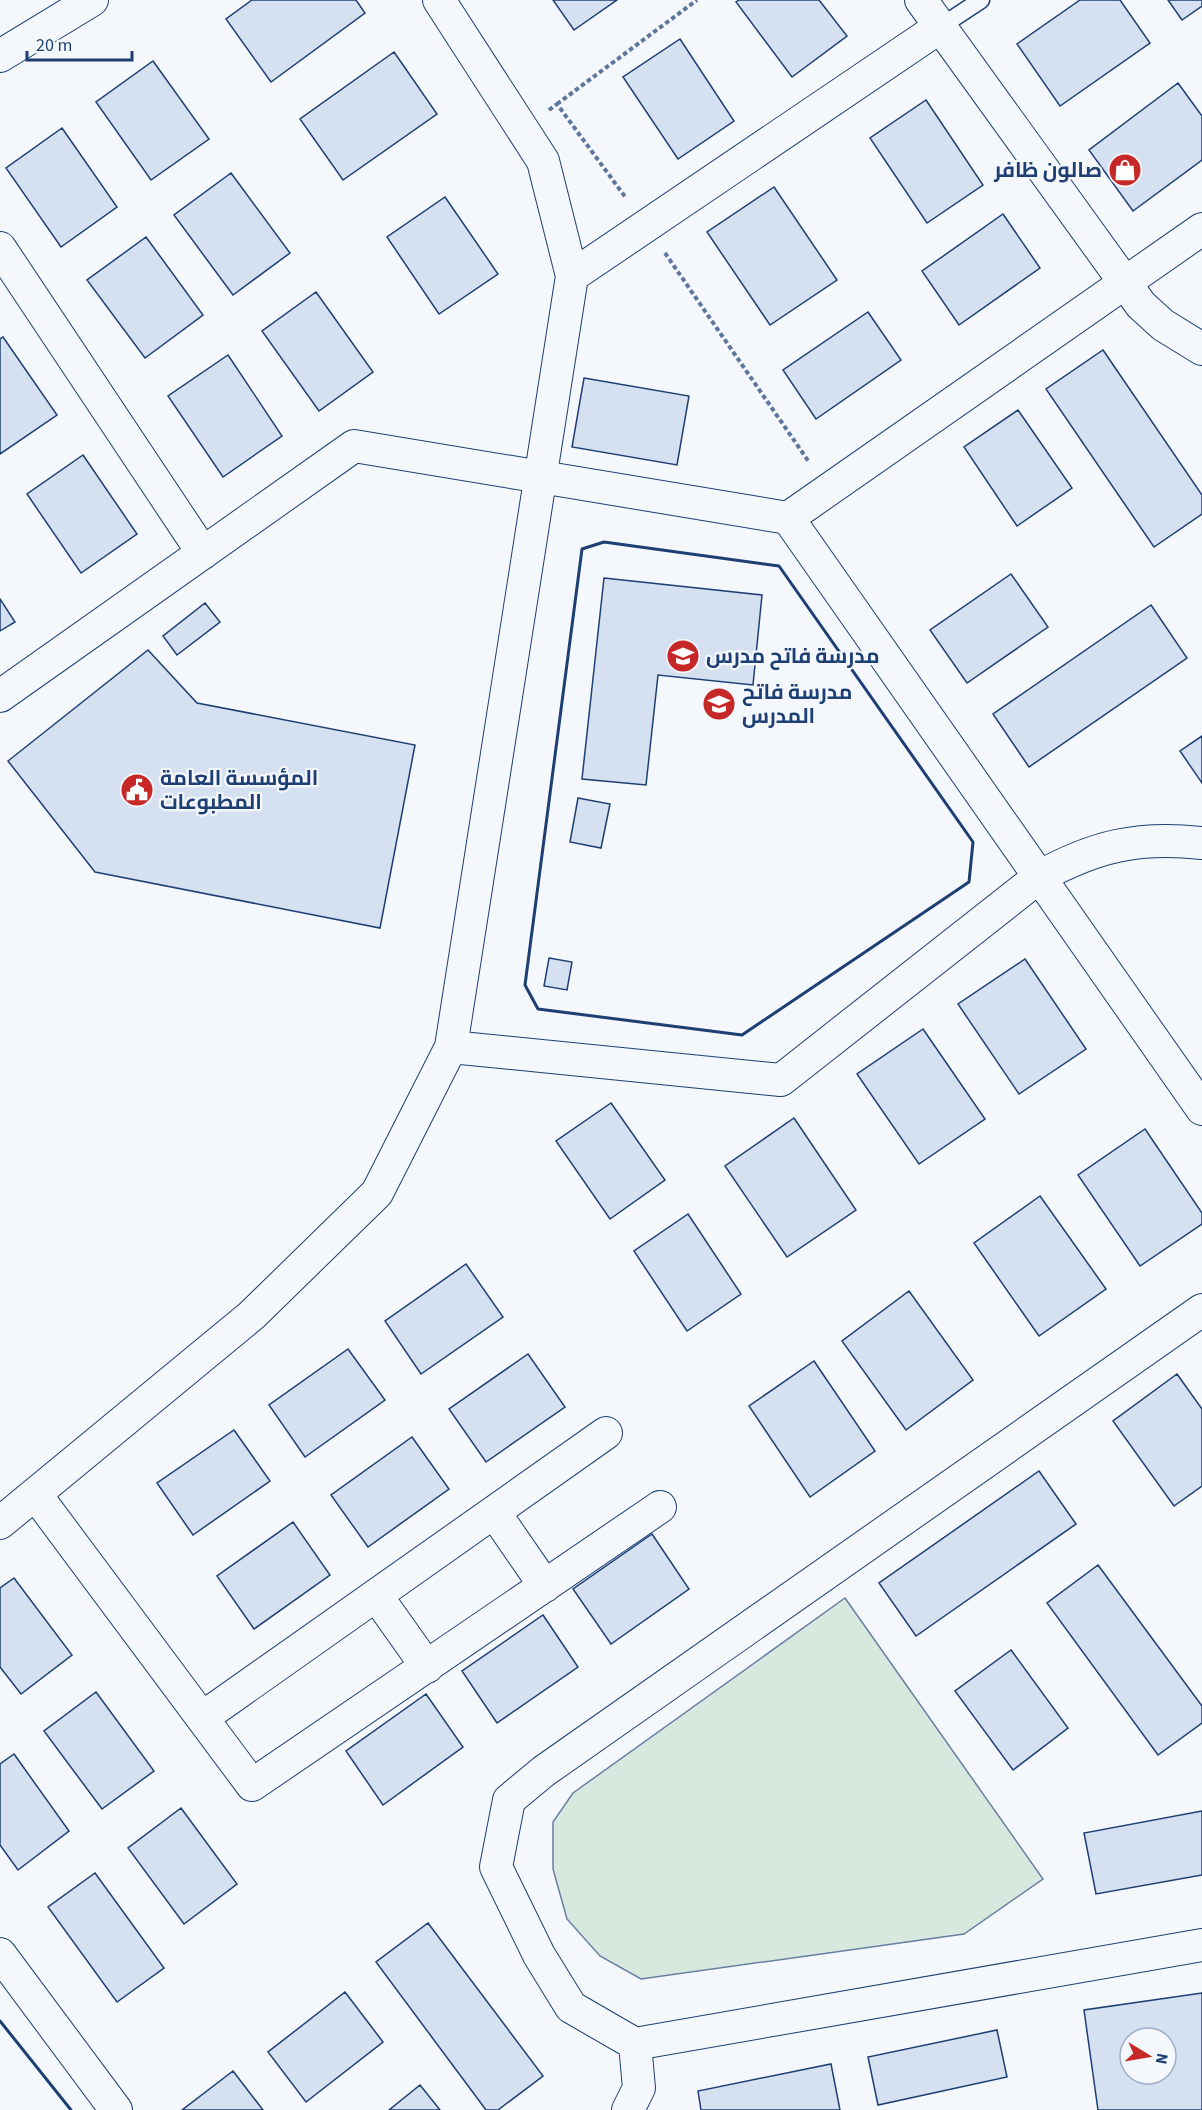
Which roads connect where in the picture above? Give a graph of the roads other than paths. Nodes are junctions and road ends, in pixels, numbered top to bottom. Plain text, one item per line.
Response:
1 (92, 0) edge
2 (439, 0) edge
3 (921, 0) edge
4 (981, 0) edge
5 (940, 27) junction
6 (0, 56) edge
7 (1202, 229) edge
8 (0, 248) edge
9 (572, 276) junction
10 (1124, 282) junction
11 (1202, 350) edge
12 (540, 477) junction
13 (788, 518) junction
14 (203, 553) junction
15 (0, 696) edge
16 (1202, 843) edge
17 (1039, 877) junction
18 (452, 1047) junction
19 (1202, 1109) edge
20 (1202, 1310) edge
21 (606, 1433) dead end
22 (36, 1495) junction
23 (660, 1507) dead end
24 (494, 1512) junction
25 (0, 1523) edge
26 (545, 1586) junction
27 (376, 1595) junction
28 (427, 1667) junction
29 (202, 1718) junction
30 (1202, 1945) edge
31 (0, 1954) edge
32 (635, 2044) junction
33 (116, 2110) edge
34 (628, 2110) edge

1 - 6 street
2 - 9 street
3 - 5 street
4 - 5 lane
5 - 9 street
5 - 10 street
7 - 10 street
8 - 14 street
9 - 12 street
10 - 11 street
10 - 13 street
12 - 13 street
12 - 14 street
12 - 18 street
13 - 17 street
14 - 15 street
16 - 17 street
17 - 18 street
17 - 19 street
18 - 22 street
20 - 32 street
21 - 24 street
22 - 25 street
22 - 29 street
23 - 26 street
24 - 26 street
24 - 27 street
26 - 28 street
27 - 28 street
27 - 29 street
28 - 29 street
30 - 32 street
31 - 33 street
32 - 34 street

